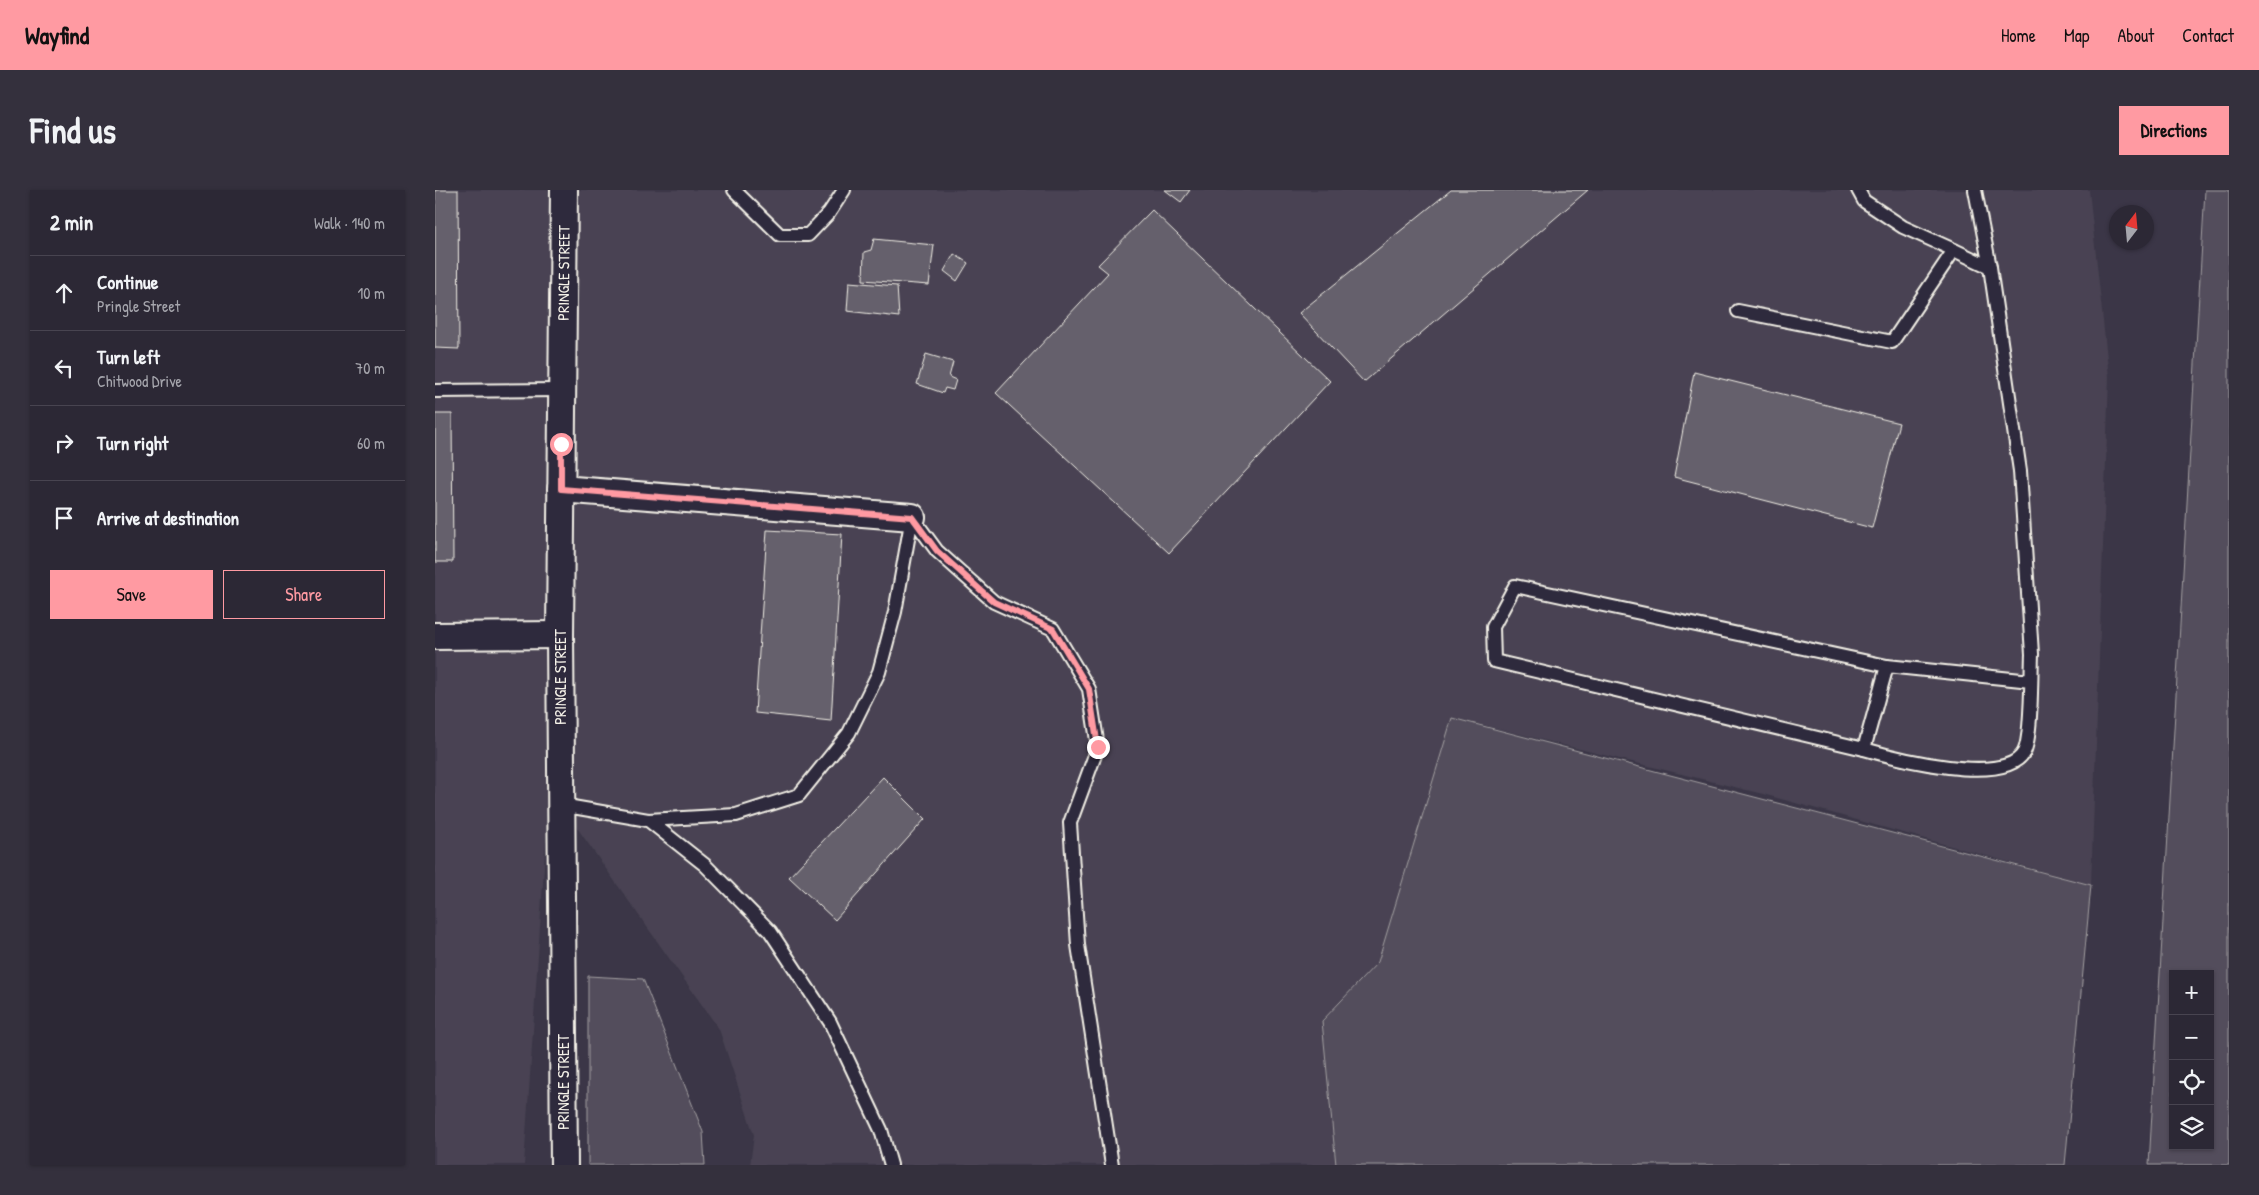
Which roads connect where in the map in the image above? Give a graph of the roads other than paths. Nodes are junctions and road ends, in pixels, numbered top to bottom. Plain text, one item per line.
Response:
1 (564, 190) edge
2 (734, 190) edge
3 (845, 190) edge
4 (1858, 190) edge
5 (1975, 190) edge
6 (1954, 250) junction
7 (1990, 267) junction
8 (1738, 311) dead end
9 (562, 390) junction
10 (435, 391) edge
11 (561, 489) junction
12 (912, 517) junction
13 (560, 634) junction
14 (435, 636) edge
15 (1887, 666) junction
16 (2031, 681) junction
17 (1864, 749) junction
18 (561, 805) junction
19 (648, 820) junction
20 (564, 1165) edge
21 (891, 1165) edge
22 (1112, 1165) edge

1 - 9 street, PRINGLE STREET
2 - 3 lane
4 - 6 lane
5 - 7 lane
6 - 7 lane
6 - 8 lane
7 - 16 lane
9 - 10 lane
9 - 11 street, PRINGLE STREET
11 - 12 street
11 - 13 street, PRINGLE STREET
12 - 19 lane
12 - 22 lane
13 - 14 street
13 - 18 street, PRINGLE STREET
15 - 16 lane
15 - 17 lane
15 - 17 lane
16 - 17 lane
18 - 19 lane
18 - 20 street, PRINGLE STREET
19 - 21 lane

